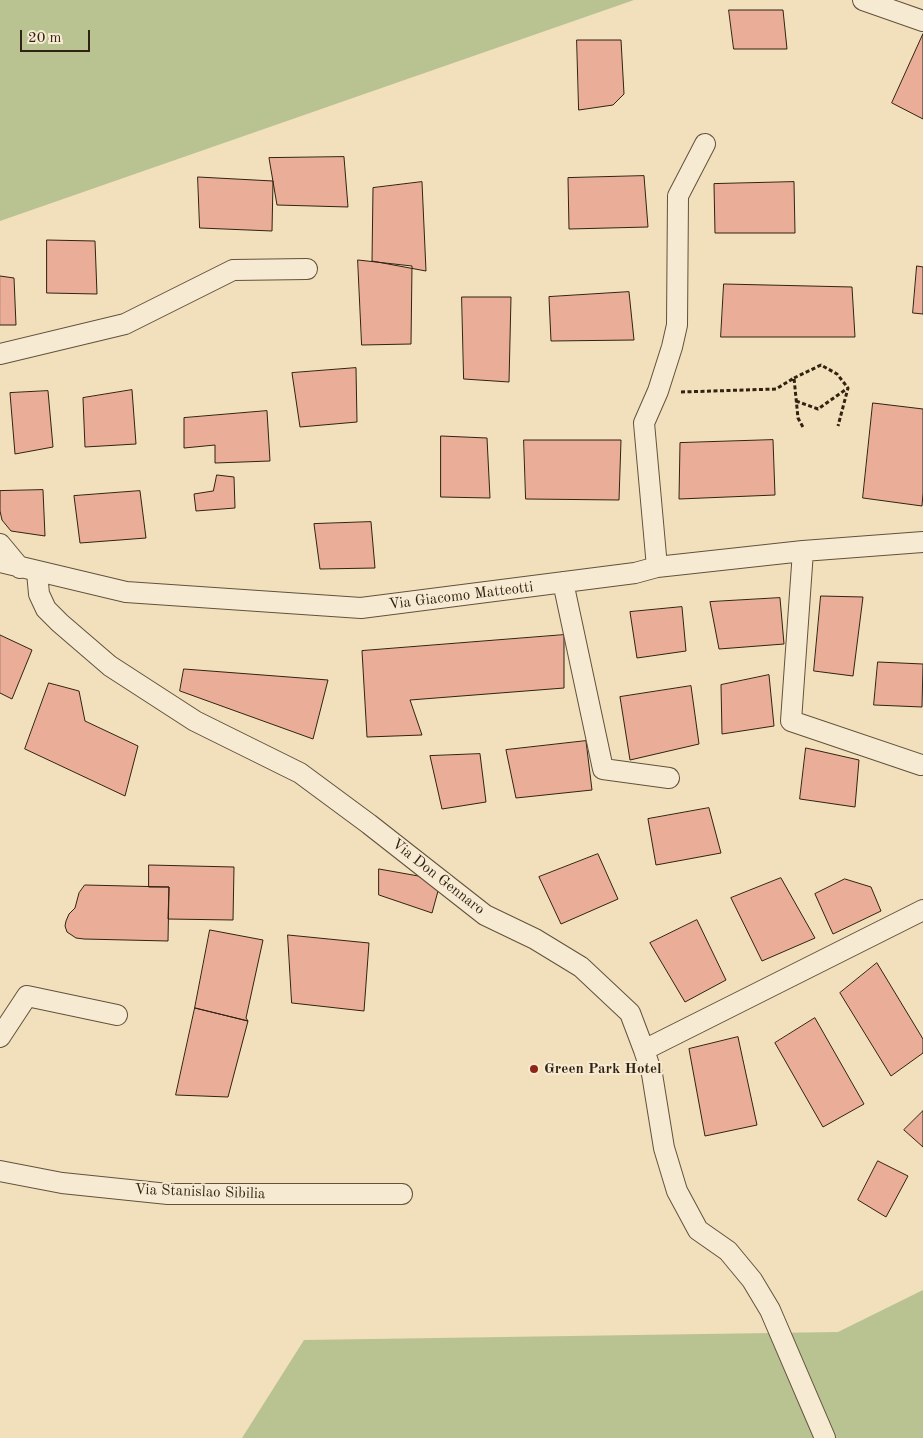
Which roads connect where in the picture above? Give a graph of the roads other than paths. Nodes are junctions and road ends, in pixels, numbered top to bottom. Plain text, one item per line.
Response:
1 (862, 0) edge
2 (923, 21) edge
3 (705, 144) dead end
4 (307, 269) dead end
5 (0, 354) edge
6 (923, 542) edge
7 (0, 544) edge
8 (803, 551) junction
9 (0, 562) edge
10 (657, 567) junction
11 (28, 570) junction
12 (562, 582) junction
13 (921, 766) dead end
14 (669, 778) dead end
15 (923, 910) edge
16 (117, 1015) dead end
17 (0, 1037) edge
18 (644, 1050) junction
19 (0, 1171) edge
20 (402, 1194) dead end
21 (826, 1438) edge

1 - 2 street
3 - 10 street
4 - 5 street
6 - 8 street, Via Giacomo Matteotti
7 - 11 street
8 - 10 street, Via Giacomo Matteotti
8 - 13 street
9 - 11 street, Via Giacomo Matteotti
10 - 12 street, Via Giacomo Matteotti
11 - 12 street, Via Giacomo Matteotti
11 - 18 street, Via Don Gennaro
12 - 14 street
15 - 18 street
16 - 17 street
18 - 21 street, Via Don Gennaro
19 - 20 street, Via Stanislao Sibilia

